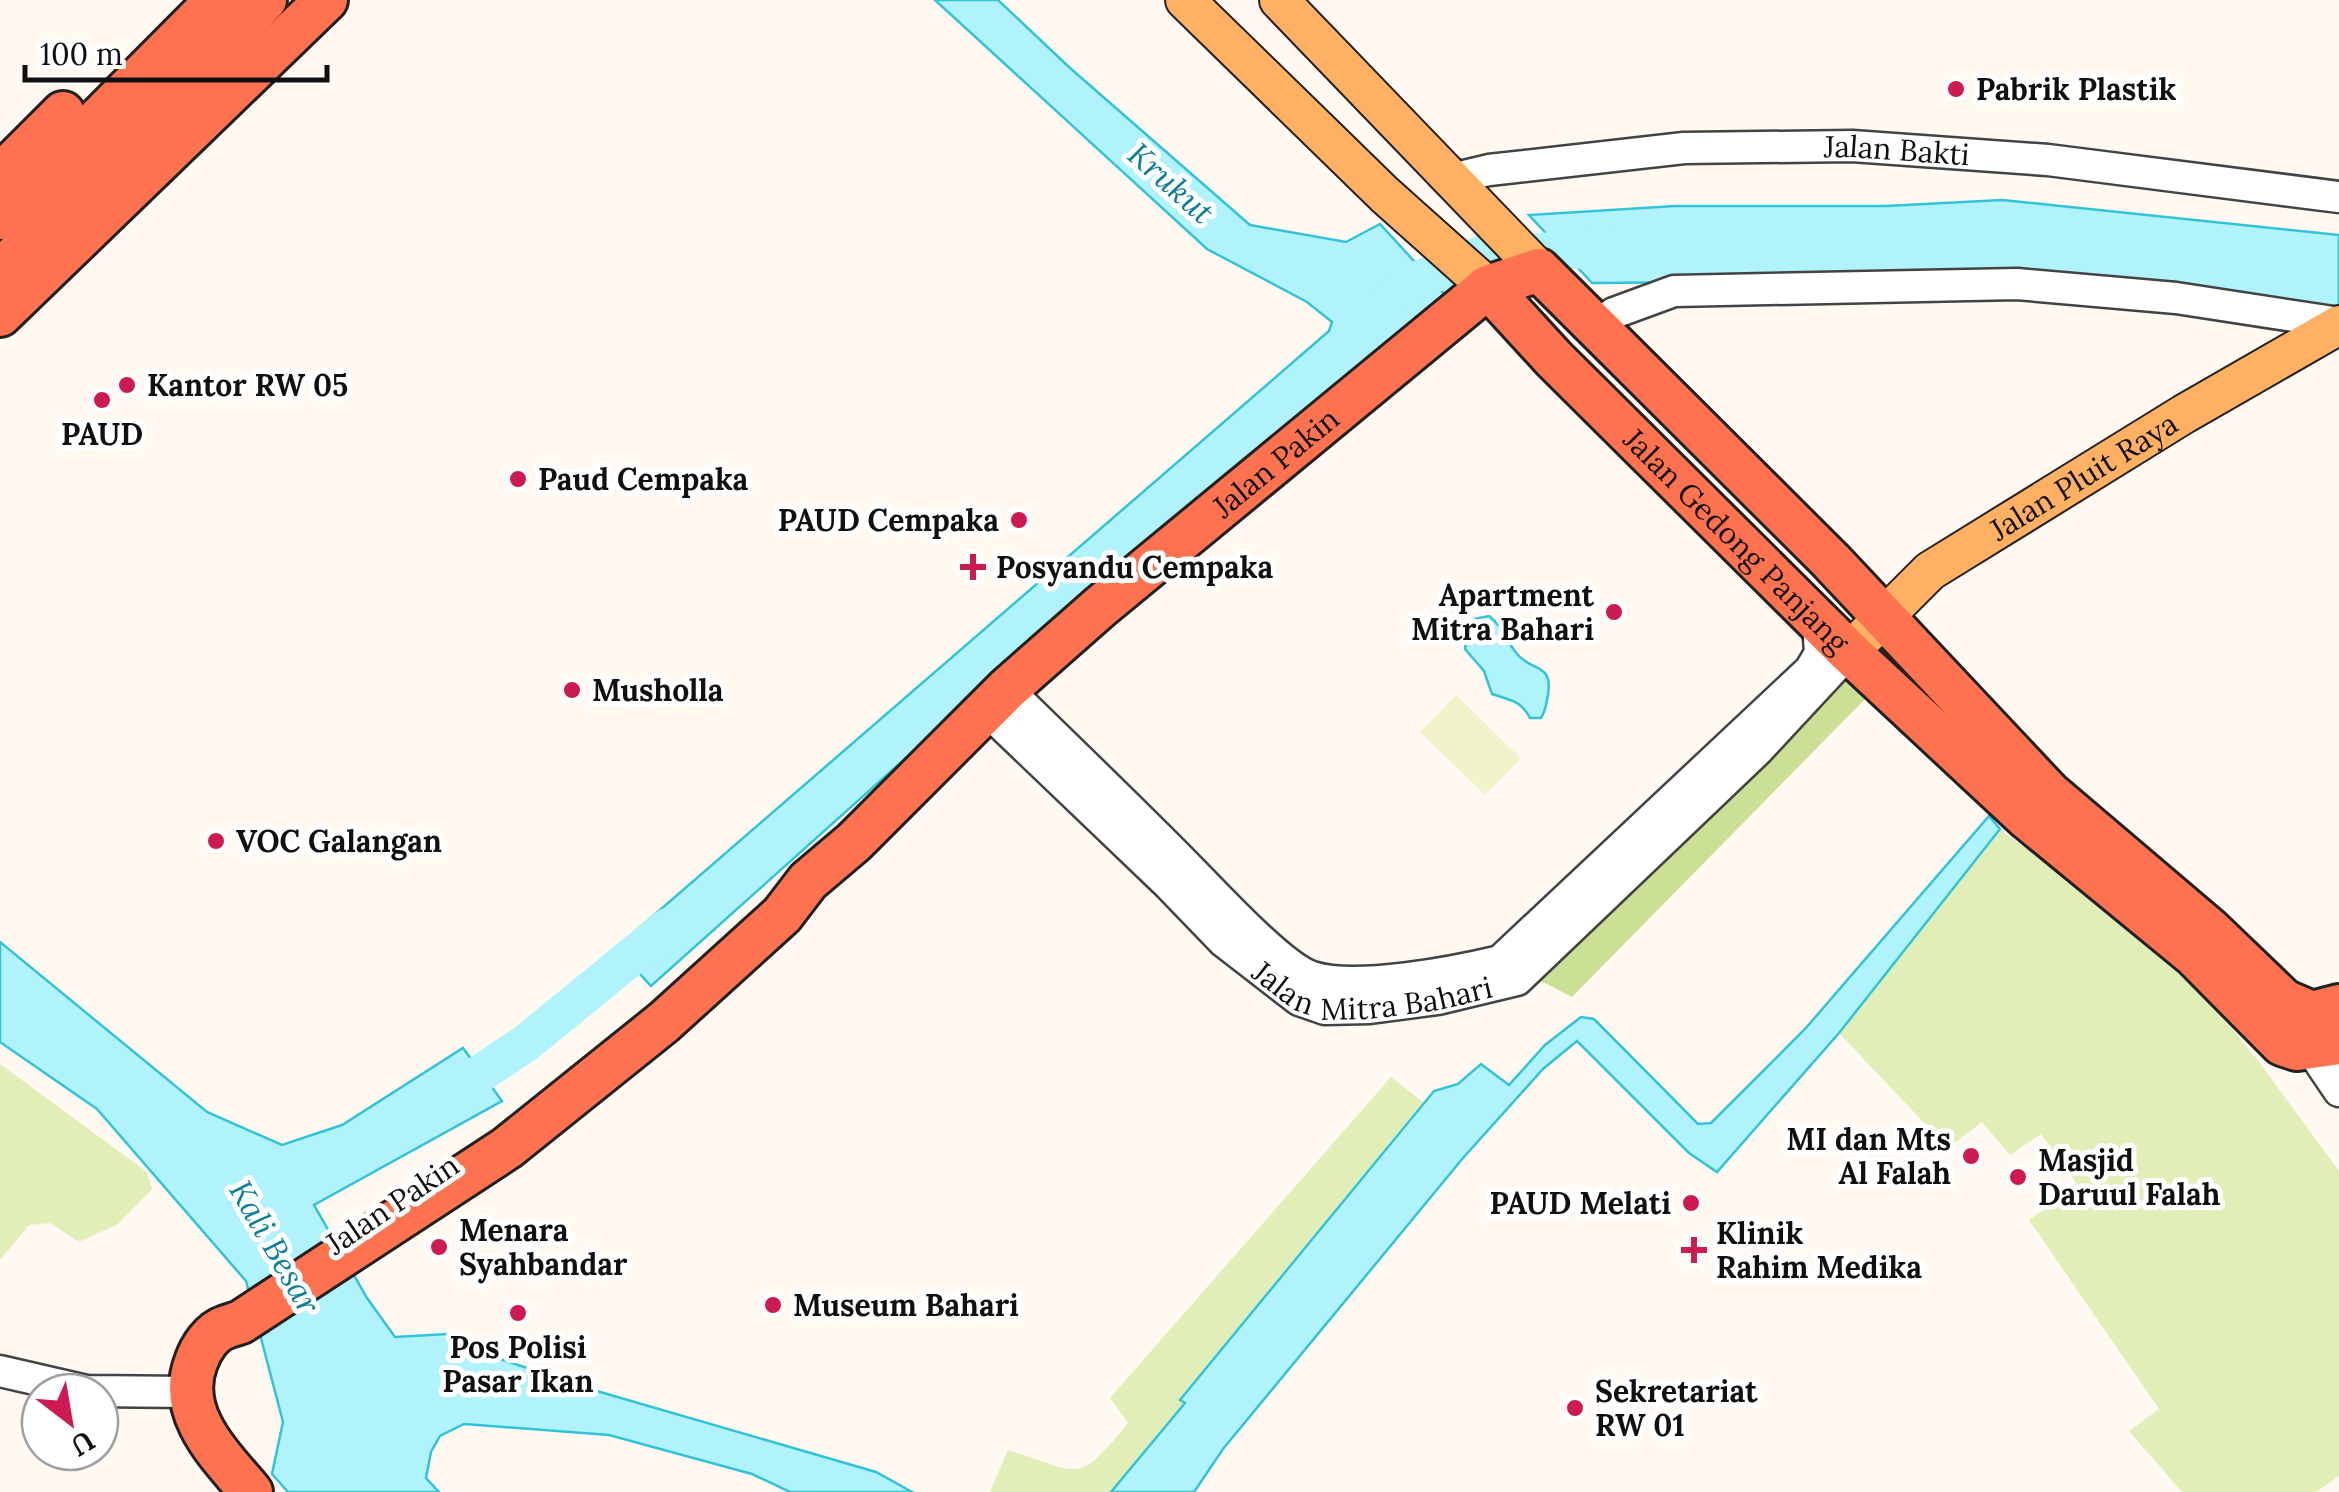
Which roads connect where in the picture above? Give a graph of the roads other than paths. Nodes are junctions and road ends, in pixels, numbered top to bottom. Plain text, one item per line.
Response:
1 (176, 0) edge
2 (216, 0) edge
3 (265, 0) edge
4 (326, 0) edge
5 (1185, 0) edge
6 (1279, 0) edge
7 (0, 176) edge
8 (1453, 182) junction
9 (2339, 197) edge
10 (1394, 203) junction
11 (0, 218) edge
12 (1535, 265) junction
13 (0, 272) edge
14 (1476, 278) junction
15 (0, 316) edge
16 (2329, 323) edge
17 (1596, 326) junction
18 (1883, 615) junction
19 (1818, 622) junction
20 (1849, 652) junction
21 (996, 699) junction
22 (1750, 742) junction
23 (2325, 1027) edge
24 (2339, 1090) edge
25 (0, 1371) edge
26 (191, 1392) junction
27 (251, 1492) edge

1 - 7 highway
2 - 11 highway
3 - 13 highway
4 - 15 highway
5 - 10 main road, Jalan Gedong Panjang
6 - 8 main road, Jalan Gedong Panjang
8 - 9 street, Jalan Bakti
8 - 10 main road
8 - 12 main road, Jalan Gedong Panjang
10 - 14 main road, Jalan Gedong Panjang
12 - 14 highway, Jalan Pakin
12 - 17 highway, Jalan Gedong Panjang
14 - 19 highway, Jalan Gedong Panjang
14 - 21 highway, Jalan Pakin
16 - 17 street
16 - 18 main road, Jalan Pluit Raya
17 - 18 highway, Jalan Gedong Panjang
18 - 20 main road, Jalan Pluit Raya
18 - 23 highway, Jalan Gedong Panjang
19 - 20 highway, Jalan Gedong Panjang
19 - 22 street, Jalan Mitra Bahari
20 - 22 street, Jalan Mitra Bahari
20 - 23 highway, Jalan Gedong Panjang
21 - 22 street, Jalan Mitra Bahari
21 - 26 highway, Jalan Pakin
23 - 24 street
25 - 26 street
26 - 27 highway

